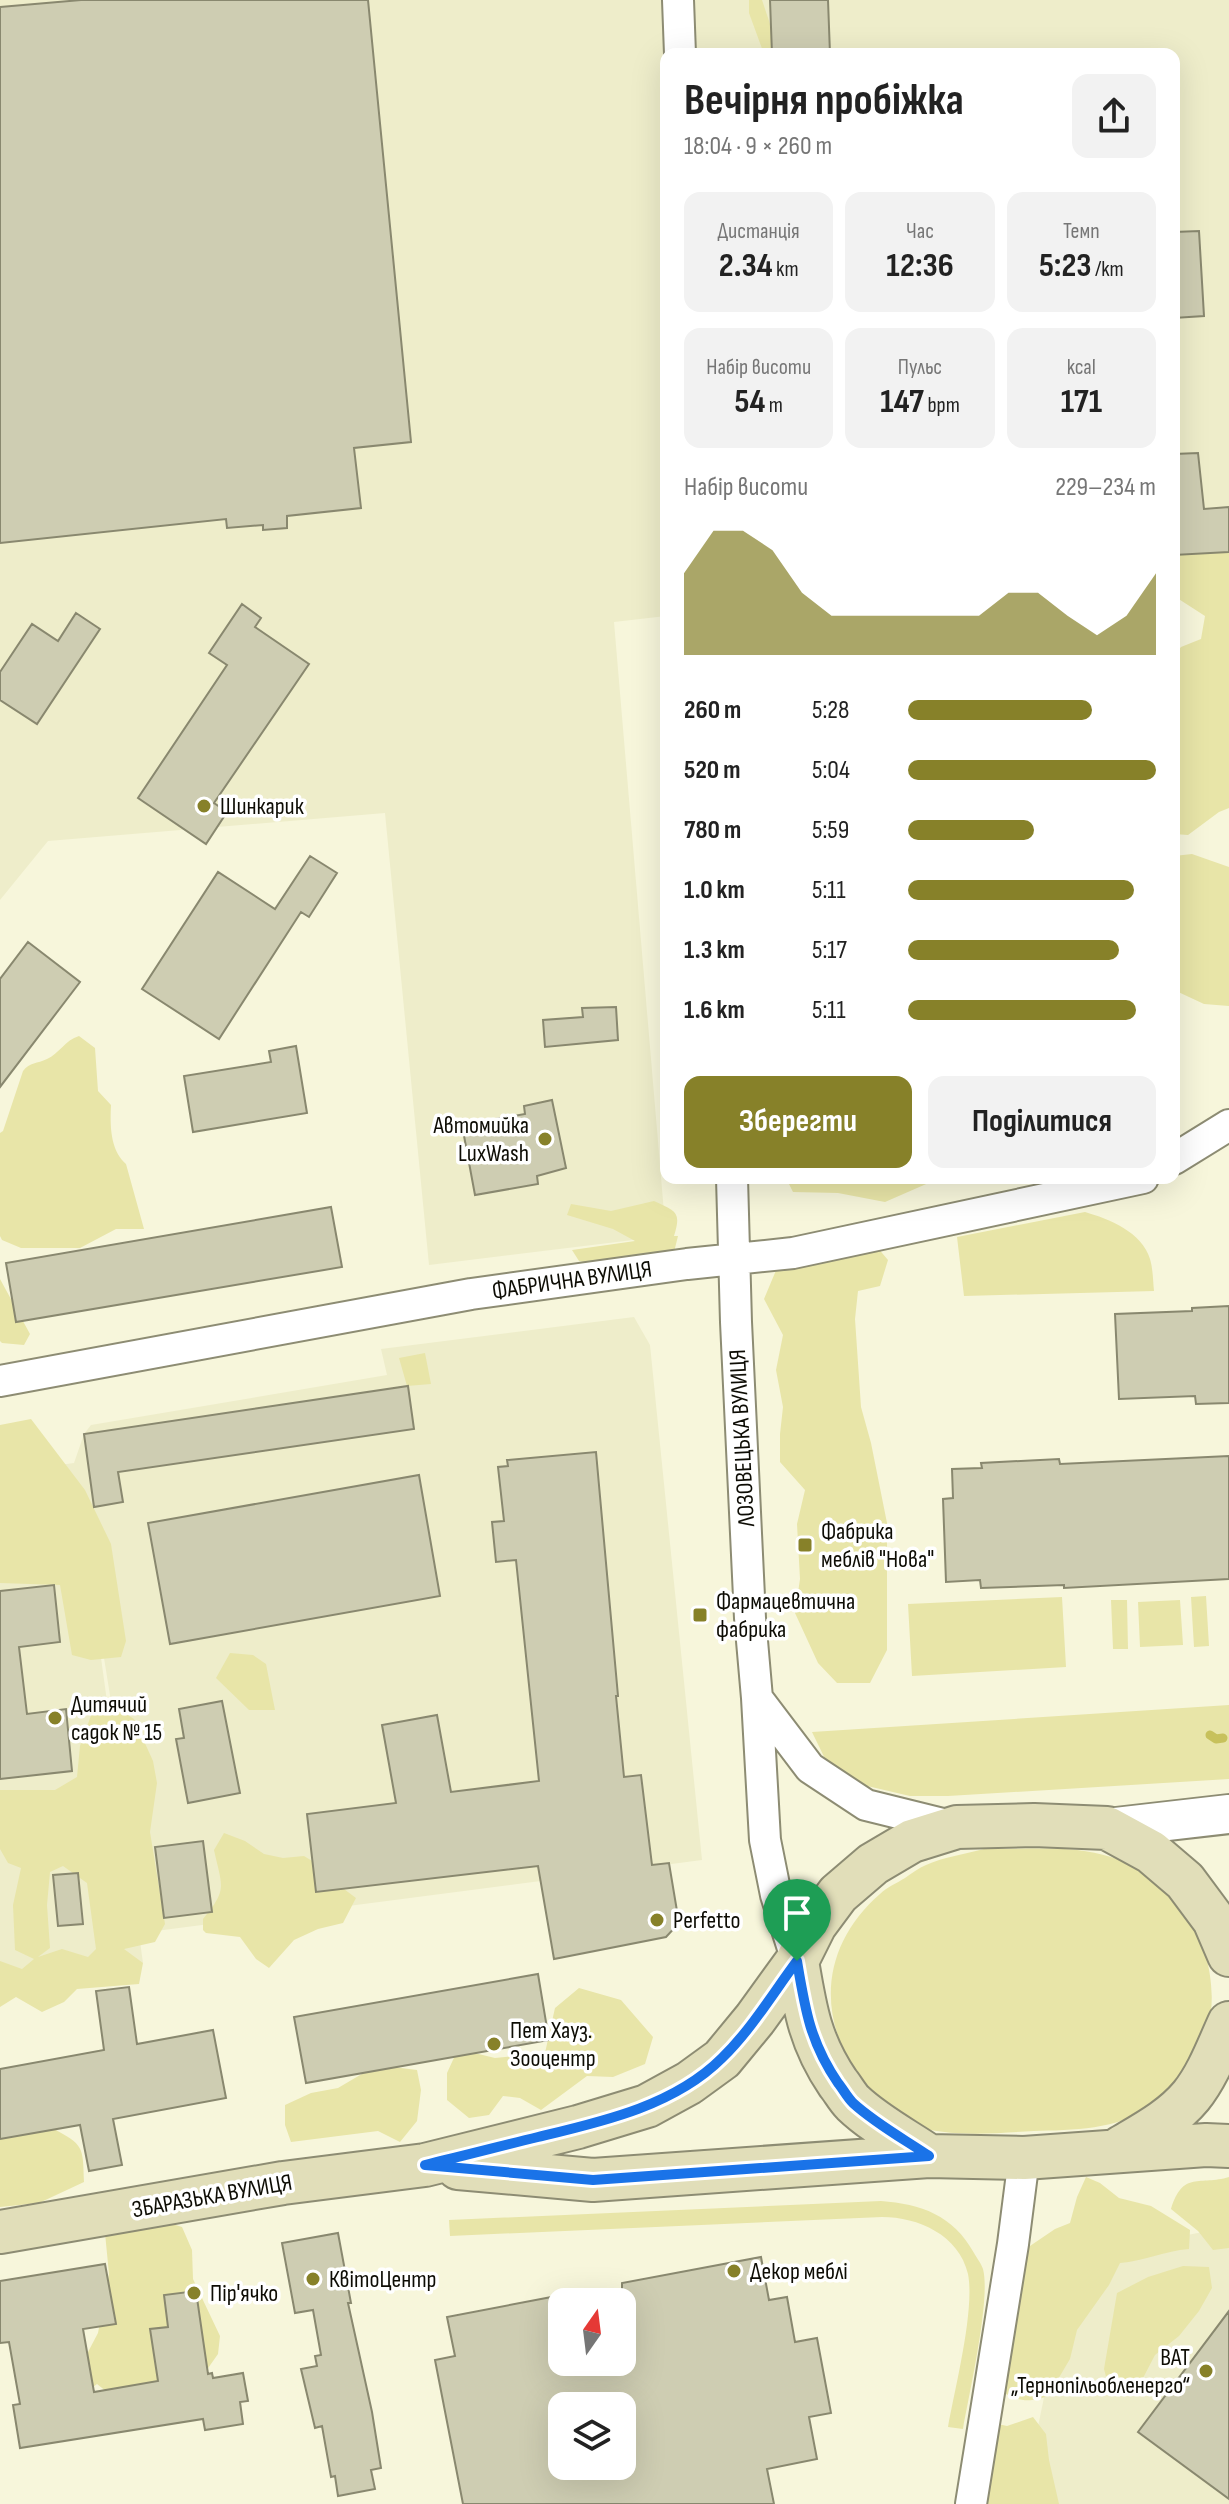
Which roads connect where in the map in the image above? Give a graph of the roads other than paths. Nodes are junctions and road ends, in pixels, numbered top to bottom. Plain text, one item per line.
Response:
1 (678, 0) edge
2 (680, 48) edge
3 (1229, 1125) edge
4 (1180, 1155) edge
5 (732, 1184) edge
6 (1115, 1184) edge
7 (734, 1260) junction
8 (0, 1381) edge
9 (757, 1698) junction
10 (1229, 1814) edge
11 (957, 1827) junction
12 (1107, 1828) junction
13 (1229, 1955) edge
14 (797, 1961) junction
15 (1229, 2023) edge
16 (1229, 2146) edge
17 (1112, 2153) junction
18 (929, 2156) junction
19 (1024, 2158) junction
20 (425, 2165) junction
21 (0, 2232) edge
22 (971, 2504) edge

1 - 2 street
3 - 4 street
5 - 7 street, ЛОЗОВЕЦЬКА ВУЛИЦЯ
6 - 7 street, ФАБРИЧНА ВУЛИЦЯ
7 - 8 street, ФАБРИЧНА ВУЛИЦЯ
7 - 9 street, ЛОЗОВЕЦЬКА ВУЛИЦЯ
9 - 11 street
9 - 14 street, ЛОЗОВЕЦЬКА ВУЛИЦЯ
10 - 12 street
11 - 12 main road, ЗБАРАЗЬКА ВУЛИЦЯ
11 - 14 main road, ЗБАРАЗЬКА ВУЛИЦЯ
12 - 13 main road
14 - 18 main road
14 - 20 main road, ЗБАРАЗЬКА ВУЛИЦЯ
15 - 17 main road
16 - 17 main road, ЗБАРАЗЬКА ВУЛИЦЯ
17 - 19 main road, ЗБАРАЗЬКА ВУЛИЦЯ
18 - 19 main road, ЗБАРАЗЬКА ВУЛИЦЯ
18 - 20 main road, ЗБАРАЗЬКА ВУЛИЦЯ
19 - 22 street
20 - 21 main road, ЗБАРАЗЬКА ВУЛИЦЯ

